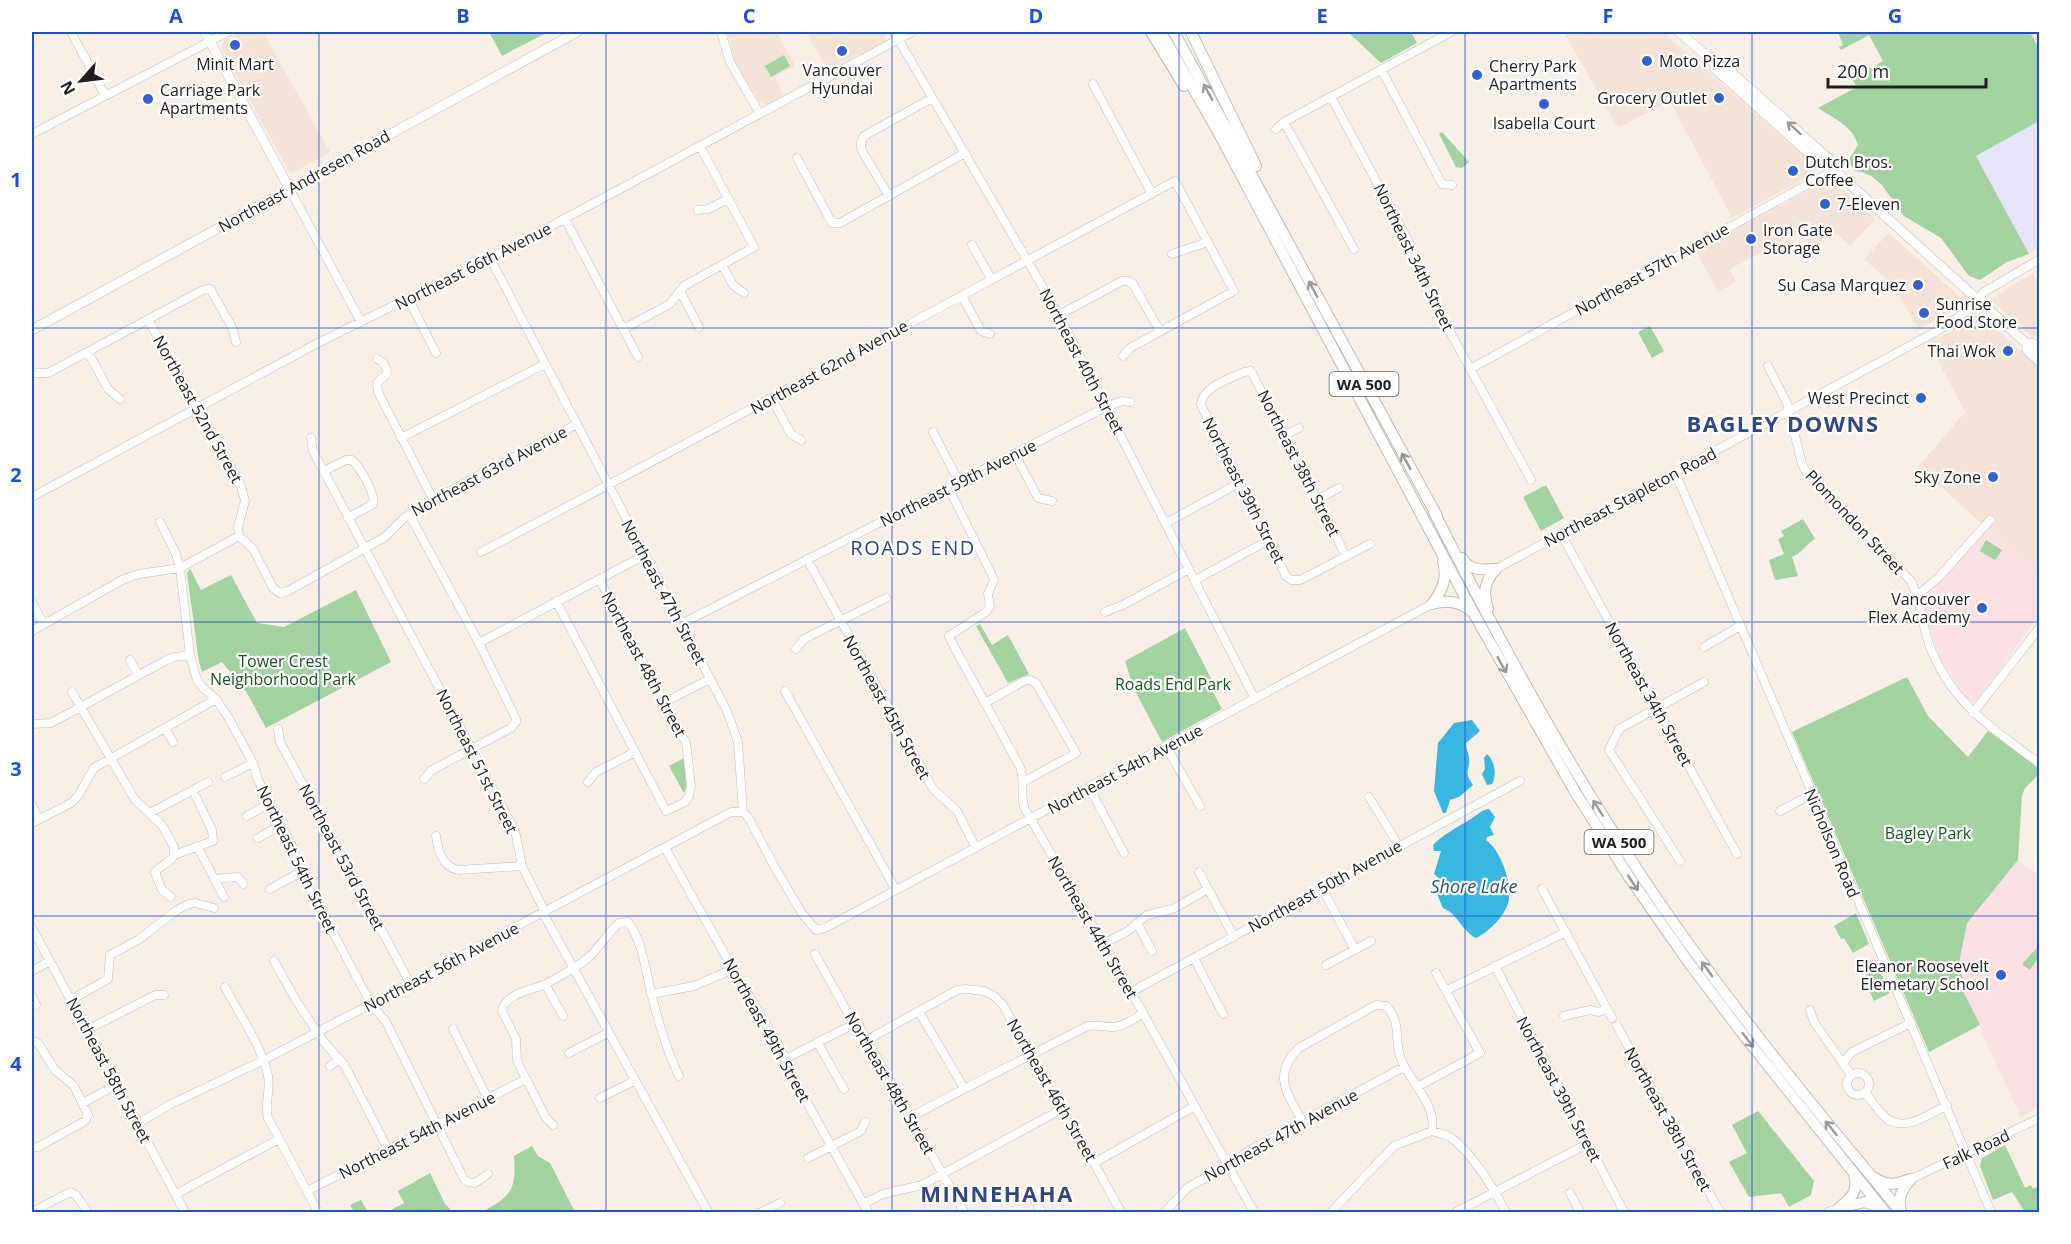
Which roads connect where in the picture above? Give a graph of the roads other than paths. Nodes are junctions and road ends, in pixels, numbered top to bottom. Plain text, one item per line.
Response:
1 (71, 32) edge
2 (228, 32) edge
3 (577, 32) edge
4 (721, 32) edge
5 (912, 32) edge
6 (1150, 32) edge
7 (1161, 32) edge
8 (1173, 32) edge
9 (1191, 32) edge
10 (1447, 32) edge
11 (1679, 32) edge
12 (2036, 32) edge
13 (896, 35) edge
14 (208, 36) edge
15 (2040, 37) edge
16 (1381, 69) junction
17 (1093, 84) dead end
18 (105, 95) junction
19 (1331, 97) junction
20 (932, 98) junction
21 (760, 114) junction
22 (1284, 122) junction
23 (1276, 129) dead end
24 (32, 134) edge
25 (700, 146) junction
26 (965, 153) junction
27 (797, 158) dead end
28 (1834, 170) junction
29 (1452, 185) dead end
30 (289, 188) junction
31 (1152, 194) junction
32 (889, 196) junction
33 (728, 199) junction
34 (698, 210) dead end
35 (565, 219) junction
36 (1208, 242) junction
37 (972, 245) dead end
38 (1354, 249) dead end
39 (1172, 254) dead end
40 (1295, 254) junction
41 (490, 258) junction
42 (2040, 259) edge
43 (1029, 261) junction
44 (722, 265) junction
45 (992, 280) junction
46 (1296, 281) junction
47 (680, 291) junction
48 (744, 293) dead end
49 (962, 296) junction
50 (408, 298) junction
51 (1977, 300) junction
52 (1059, 315) junction
53 (148, 319) junction
54 (361, 322) junction
55 (699, 327) dead end
56 (623, 329) junction
57 (32, 330) edge
58 (1160, 331) junction
59 (990, 334) dead end
60 (236, 342) dead end
61 (2027, 344) junction
62 (2039, 347) edge
63 (88, 352) junction
64 (436, 353) dead end
65 (1123, 356) dead end
66 (638, 357) dead end
67 (377, 359) dead end
68 (2040, 362) edge
69 (545, 364) junction
70 (1768, 366) dead end
71 (1470, 369) junction
72 (1251, 371) joint
73 (32, 373) edge
74 (120, 399) dead end
75 (772, 399) junction
76 (1130, 402) dead end
77 (199, 407) junction
78 (1106, 407) junction
79 (1787, 411) junction
80 (577, 424) junction
81 (1299, 428) dead end
82 (933, 432) dead end
83 (1286, 435) junction
84 (311, 438) dead end
85 (401, 438) junction
86 (801, 440) dead end
87 (1015, 454) junction
88 (324, 471) junction
89 (1675, 472) junction
90 (1531, 480) dead end
91 (959, 482) junction
92 (1239, 483) junction
93 (609, 485) junction
94 (948, 487) junction
95 (1339, 488) dead end
96 (32, 496) edge
97 (1318, 499) junction
98 (434, 501) junction
99 (1052, 501) dead end
100 (1434, 512) junction
101 (409, 514) junction
102 (348, 518) junction
103 (1424, 520) junction
104 (1990, 520) dead end
105 (160, 522) dead end
106 (1166, 523) junction
107 (1562, 534) junction
108 (239, 536) junction
109 (1269, 540) junction
110 (1370, 544) dead end
111 (365, 549) junction
112 (481, 552) dead end
113 (645, 555) junction
114 (1346, 556) junction
115 (807, 559) junction
116 (180, 568) junction
117 (1189, 569) junction
118 (1496, 569) junction
119 (599, 579) junction
120 (1195, 580) junction
121 (1918, 595) junction
122 (886, 598) dead end
123 (556, 601) junction
124 (32, 602) edge
125 (1432, 604) junction
126 (1105, 612) dead end
127 (1474, 614) junction
128 (840, 621) junction
129 (43, 623) junction
130 (681, 624) junction
131 (1740, 626) junction
132 (2040, 627) edge
133 (32, 631) edge
134 (479, 643) junction
135 (1704, 647) dead end
136 (796, 649) dead end
137 (190, 654) junction
138 (1511, 658) junction
139 (130, 660) dead end
140 (138, 675) junction
141 (710, 679) junction
142 (1704, 682) dead end
143 (785, 691) dead end
144 (72, 692) dead end
145 (216, 699) junction
146 (1255, 699) junction
147 (665, 702) junction
148 (985, 703) junction
149 (81, 707) junction
150 (1656, 708) junction
151 (1973, 713) junction
152 (32, 724) edge
153 (165, 728) junction
154 (278, 729) dead end
155 (173, 742) dead end
156 (1166, 746) junction
157 (471, 749) junction
158 (635, 752) junction
159 (110, 758) junction
160 (253, 763) junction
161 (2040, 764) edge
162 (225, 777) dead end
163 (424, 779) dead end
164 (1520, 781) dead end
165 (588, 782) dead end
166 (1023, 782) junction
167 (208, 783) dead end
168 (1089, 787) junction
169 (1812, 794) junction
170 (196, 797) dead end
171 (1369, 797) dead end
172 (270, 803) junction
173 (32, 805) edge
174 (1200, 806) dead end
175 (1780, 811) dead end
176 (743, 812) junction
177 (150, 813) junction
178 (247, 816) dead end
179 (1031, 819) junction
180 (35, 821) edge
181 (281, 825) junction
182 (436, 836) dead end
183 (258, 838) dead end
184 (197, 846) junction
185 (1399, 846) junction
186 (665, 848) junction
187 (976, 848) junction
188 (1124, 853) dead end
189 (1737, 854) dead end
190 (174, 855) junction
191 (1680, 861) dead end
192 (522, 866) junction
193 (301, 872) junction
194 (1199, 872) dead end
195 (214, 879) junction
196 (243, 884) dead end
197 (1322, 888) junction
198 (270, 889) dead end
199 (1208, 889) junction
200 (1542, 889) dead end
201 (896, 890) junction
202 (171, 897) dead end
203 (224, 897) dead end
204 (214, 908) dead end
205 (543, 913) junction
206 (1137, 923) junction
207 (32, 928) edge
208 (816, 930) joint
209 (1566, 932) junction
210 (1234, 937) junction
211 (1371, 941) dead end
212 (1103, 944) junction
213 (1355, 950) junction
214 (1152, 951) dead end
215 (815, 954) dead end
216 (1194, 958) junction
217 (50, 961) junction
218 (274, 961) dead end
219 (1326, 966) dead end
220 (1495, 966) junction
221 (573, 967) junction
222 (733, 969) junction
223 (32, 971) edge
224 (1436, 974) dead end
225 (410, 983) junction
226 (545, 984) junction
227 (225, 987) dead end
228 (1447, 990) junction
229 (1131, 992) junction
230 (651, 994) junction
231 (164, 995) dead end
232 (32, 996) edge
233 (71, 1000) junction
234 (371, 1004) junction
235 (36, 1005) dead end
236 (1607, 1008) junction
237 (1810, 1010) dead end
238 (919, 1012) junction
239 (1143, 1013) junction
240 (1223, 1014) dead end
241 (563, 1016) dead end
242 (1564, 1016) dead end
243 (1911, 1023) junction
244 (854, 1024) junction
245 (453, 1029) dead end
246 (87, 1030) junction
247 (318, 1032) junction
248 (608, 1033) junction
249 (867, 1040) junction
250 (34, 1042) edge
251 (818, 1042) junction
252 (569, 1053) dead end
253 (1031, 1056) junction
254 (340, 1059) junction
255 (785, 1059) junction
256 (264, 1060) junction
257 (1843, 1063) junction
258 (330, 1066) dead end
259 (1404, 1067) junction
260 (1851, 1075) junction
261 (679, 1076) dead end
262 (526, 1079) junction
263 (634, 1081) junction
264 (117, 1085) junction
265 (1417, 1087) junction
266 (964, 1088) junction
267 (844, 1089) dead end
268 (1865, 1092) junction
269 (600, 1098) dead end
270 (488, 1099) junction
271 (83, 1103) junction
272 (1947, 1105) junction
273 (1195, 1106) junction
274 (1060, 1110) junction
275 (911, 1117) junction
276 (2040, 1118) edge
277 (865, 1122) dead end
278 (1303, 1122) junction
279 (137, 1124) junction
280 (437, 1125) junction
281 (553, 1125) dead end
282 (1432, 1131) junction
283 (279, 1139) junction
284 (1587, 1144) junction
285 (832, 1147) junction
286 (32, 1148) edge
287 (388, 1151) junction
288 (1967, 1153) junction
289 (808, 1158) dead end
290 (1094, 1163) junction
291 (1228, 1165) junction
292 (1854, 1173) junction
293 (1868, 1173) junction
294 (488, 1174) dead end
295 (942, 1174) junction
296 (1911, 1179) junction
297 (307, 1191) junction
298 (1495, 1192) junction
299 (1570, 1193) dead end
300 (176, 1194) junction
301 (1035, 1199) dead end
302 (780, 1203) dead end
303 (863, 1204) junction
304 (1839, 1208) junction
305 (86, 1210) dead end
306 (1884, 1211) edge
307 (32, 1212) edge
308 (185, 1212) edge
309 (318, 1212) edge
310 (708, 1212) edge
311 (761, 1212) edge
312 (868, 1212) edge
313 (964, 1212) edge
314 (1042, 1212) edge
315 (1121, 1212) edge
316 (1165, 1212) edge
317 (1254, 1212) edge
318 (1331, 1212) edge
319 (1456, 1212) edge
320 (1506, 1212) edge
321 (1580, 1212) edge
322 (1624, 1212) edge
323 (1720, 1212) edge
324 (1828, 1212) edge
325 (1901, 1212) edge
326 (1991, 1212) edge

1 - 18 street
2 - 14 street
3 - 30 main road, Northeast Andresen Road
4 - 21 street
5 - 13 street, Northeast 66th Avenue
6 - 46 highway
7 - 46 highway, WA 500
40 -> 8 highway, WA 500
9 - 40 highway
10 - 16 street
11 - 28 main road
12 - 15 street
13 - 20 street, Northeast 40th Street
13 - 21 street, Northeast 66th Avenue
14 - 18 street
14 - 30 main road
16 - 19 street
16 - 29 street
17 - 31 street
18 - 24 street
19 - 22 street
19 - 71 street, Northeast 34th Street
20 - 26 street, Northeast 40th Street
20 - 32 street
21 - 25 street, Northeast 66th Avenue
22 - 23 street
22 - 38 street
25 - 33 street
25 - 35 street, Northeast 66th Avenue
26 - 32 street
26 - 43 street, Northeast 40th Street
27 - 32 street
28 - 51 main road
28 - 71 street, Northeast 57th Avenue
30 - 54 street
30 - 57 main road, Northeast Andresen Road
31 - 36 street, Northeast 62nd Avenue
31 - 43 street, Northeast 62nd Avenue
33 - 34 street
33 - 44 street
35 - 41 street, Northeast 66th Avenue
35 - 56 street
36 - 39 street
36 - 58 street
37 - 45 street
100 -> 40 highway, WA 500
41 - 50 street, Northeast 66th Avenue
41 - 69 street, Northeast 47th Street
42 - 51 street, Northeast Stapleton Road
43 - 45 street, Northeast 62nd Avenue
43 - 52 street, Northeast 40th Street
44 - 47 street
44 - 48 street
45 - 49 street, Northeast 62nd Avenue
46 - 103 highway, WA 500
47 - 55 street
47 - 56 street
49 - 59 street
49 - 75 street, Northeast 62nd Avenue
50 - 54 street, Northeast 66th Avenue
50 - 64 street
51 - 61 main road
51 - 79 street, Northeast Stapleton Road
52 - 58 street
52 - 78 street, Northeast 40th Street
53 - 60 street
53 - 63 street
53 - 77 street, Northeast 52nd Street
54 - 77 street, Northeast 66th Avenue
56 - 66 street
58 - 65 street
61 - 62 main road
61 - 68 main road
63 - 73 street
63 - 74 street
67 - 85 street
69 - 80 street, Northeast 47th Street
69 - 85 street
70 - 79 street, Plomondon Street
71 - 90 street, Northeast 34th Street
72 - 83 street, Northeast 38th Street
72 - 92 street, Northeast 39th Street
75 - 86 street
75 - 93 street, Northeast 62nd Avenue
76 - 78 street, Northeast 59th Avenue
77 - 96 street, Northeast 66th Avenue
77 - 108 street, Northeast 52nd Street
78 - 87 street, Northeast 59th Avenue
78 - 106 street, Northeast 40th Street
79 - 89 street, Northeast Stapleton Road
79 - 121 street, Plomondon Street
80 - 93 street, Northeast 47th Street
80 - 98 street, Northeast 63rd Avenue
81 - 83 street
82 - 91 street
83 - 97 street, Northeast 38th Street
84 - 88 street, Northeast 51st Street
85 - 98 street
87 - 91 street, Northeast 59th Avenue
87 - 99 street
88 - 102 street, Northeast 51st Street
88 - 102 street
89 - 107 street, Northeast Stapleton Road
89 - 131 street, Nicholson Road
91 - 94 street, Northeast 59th Avenue
92 - 106 street
92 - 109 street, Northeast 39th Street
93 - 112 street, Northeast 62nd Avenue
93 - 113 street, Northeast 47th Street
94 - 115 street, Northeast 59th Avenue
94 - 148 street, Northeast 44th Street
95 - 97 street
97 - 114 street, Northeast 38th Street
98 - 101 street, Northeast 63rd Avenue
100 - 118 highway
100 - 138 highway, WA 500
101 - 111 street, Northeast 63rd Avenue
101 - 134 street
102 - 111 street, Northeast 51st Street
103 - 125 highway
103 - 127 highway, WA 500
104 - 121 street
105 - 116 street, Northeast 54th Street
106 - 117 street, Northeast 40th Street
107 - 118 street, Northeast Stapleton Road
107 - 150 street, Northeast 34th Street
108 - 111 street, Northeast 63rd Avenue
108 - 116 street
109 - 114 street, Northeast 39th Street
109 - 120 street
110 - 114 street
111 - 157 street, Northeast 51st Street
113 - 119 street
113 - 130 street, Northeast 47th Street
115 - 128 street, Northeast 45th Street
115 - 130 street, Northeast 59th Avenue
116 - 129 street
116 - 137 street, Northeast 54th Street
117 - 120 street, Northeast 40th Street
117 - 126 street
118 - 138 highway
119 - 123 street
119 - 147 street, Northeast 48th Street
120 - 146 street, Northeast 40th Street
121 - 151 street, Plomondon Street
122 - 128 street
123 - 134 street
123 - 158 street
124 - 129 street
125 - 127 highway
125 - 146 street, Northeast 54th Avenue
127 -> 292 highway, WA 500
128 - 136 street
128 - 187 street, Northeast 45th Street
129 - 133 street
130 - 141 street, Northeast 47th Street
131 - 135 street
131 - 169 street, Nicholson Road
132 - 151 street
134 - 157 street
137 - 140 street
137 - 145 street, Northeast 54th Street
293 -> 138 highway, WA 500
139 - 140 street
140 - 149 street
141 - 147 street
141 - 176 street, Northeast 47th Street
142 - 150 street
143 - 201 street
144 - 149 street
145 - 153 street
145 - 160 street, Northeast 54th Street
146 - 156 street, Northeast 54th Avenue
147 - 158 street, Northeast 48th Street
148 - 166 street, Northeast 44th Street
148 - 166 street
149 - 152 street
149 - 159 street
150 - 189 street, Northeast 34th Street
150 - 191 street
151 - 161 street, Plomondon Street
153 - 155 street
153 - 159 street
154 - 225 street, Northeast 53rd Street
156 - 168 street, Northeast 54th Avenue
156 - 174 street
157 - 163 street
157 - 192 street, Northeast 51st Street
158 - 165 street
159 - 177 street
159 - 180 street
160 - 162 street
160 - 172 street, Northeast 54th Street
164 - 185 street, Northeast 50th Avenue
166 - 179 street, Northeast 44th Street
167 - 177 street
168 - 179 street, Northeast 54th Avenue
168 - 188 street
169 - 175 street
169 - 243 street, Nicholson Road
170 - 184 street
171 - 185 street
172 - 178 street
172 - 181 street, Northeast 54th Street
173 - 180 street
176 - 186 street, Northeast 56th Avenue
176 - 208 street, Northeast 47th Street
177 - 190 street
179 - 187 street, Northeast 54th Avenue
179 - 212 street, Northeast 44th Street
181 - 183 street
181 - 193 street, Northeast 54th Street
182 - 192 street
184 - 190 street
184 - 195 street
185 - 197 street, Northeast 50th Avenue
186 - 205 street, Northeast 56th Avenue
186 - 222 street, Northeast 49th Street
187 - 201 street, Northeast 54th Avenue
190 - 202 street
192 - 205 street, Northeast 51st Street
193 - 198 street
193 - 234 street, Northeast 54th Street
194 - 199 street
195 - 196 street
195 - 203 street
197 - 210 street, Northeast 50th Avenue
197 - 213 street
199 - 206 street
199 - 210 street
200 - 209 street, Northeast 38th Street
201 - 208 street, Northeast 54th Avenue
204 - 233 street
205 - 221 street, Northeast 51st Street
205 - 225 street, Northeast 56th Avenue
206 - 212 street
206 - 214 street
207 - 217 street, Northeast 58th Street
209 - 220 street
209 - 236 street, Northeast 38th Street
210 - 216 street, Northeast 50th Avenue
211 - 213 street
212 - 229 street, Northeast 44th Street
213 - 219 street
215 - 244 street, Northeast 48th Street
216 - 229 street, Northeast 50th Avenue
216 - 240 street
217 - 223 street
217 - 233 street, Northeast 58th Street
218 - 247 street
220 - 228 street
220 - 284 street, Northeast 39th Street
221 - 226 street
221 - 230 street
221 - 248 street, Northeast 51st Street
222 - 230 street
222 - 255 street, Northeast 49th Street
224 - 228 street
225 - 234 street, Northeast 56th Avenue
226 - 241 street
226 - 262 street
227 - 256 street
228 - 265 street
229 - 239 street, Northeast 44th Street
230 - 261 street
231 - 246 street
232 - 235 street
233 - 246 street, Northeast 58th Street
234 - 247 street, Northeast 56th Avenue
234 - 280 street, Northeast 54th Street
236 - 242 street
236 - 323 street, Northeast 38th Street
237 - 257 street
238 - 249 street
238 - 253 street, Northeast 46th Street
238 - 266 street
239 - 253 street
239 - 273 street, Northeast 44th Street
243 - 257 street
243 - 272 street, Nicholson Road
244 - 249 street, Northeast 48th Street
244 - 251 street
245 - 270 street
246 - 264 street, Northeast 58th Street
247 - 254 street
247 - 256 street, Northeast 56th Avenue
248 - 252 street
248 - 263 street, Northeast 51st Street
249 - 275 street, Northeast 48th Street
250 - 271 street
251 - 255 street
251 - 267 street
253 - 266 street
253 - 274 street, Northeast 46th Street
254 - 258 street
254 - 287 street
255 - 285 street, Northeast 49th Street
256 - 279 street, Northeast 56th Avenue
256 - 283 street
257 - 260 street
259 - 265 street
259 - 278 street, Northeast 47th Avenue
259 - 278 street
260 - 268 street
260 - 268 street
262 - 270 street, Northeast 54th Avenue
262 - 281 street
263 - 269 street
263 - 310 street, Northeast 51st Street
264 - 271 street
264 - 279 street, Northeast 58th Street
265 - 282 street
266 - 275 street
268 - 272 street
270 - 280 street, Northeast 54th Avenue
271 - 286 street
272 - 288 street, Nicholson Road
273 - 290 street
273 - 291 street, Northeast 44th Street
274 - 290 street, Northeast 46th Street
274 - 295 street
275 - 295 street, Northeast 48th Street
276 - 288 street, Falk Road
277 - 285 street
278 - 291 street, Northeast 47th Avenue
279 - 300 street, Northeast 58th Street
280 - 287 street, Northeast 54th Avenue
280 - 294 street, Northeast 54th Street
282 - 298 street
282 - 318 street
283 - 297 street
283 - 300 street
284 - 298 street
284 - 322 street, Northeast 39th Street
285 - 289 street
285 - 303 street, Northeast 49th Street
287 - 297 street, Northeast 54th Avenue
288 - 296 street, Falk Road
288 - 326 street, Nicholson Road
290 - 315 street, Northeast 46th Street
291 - 316 street, Northeast 47th Avenue
291 - 317 street, Northeast 44th Street
292 - 304 highway
292 - 306 highway, WA 500
293 - 296 highway
293 - 325 highway, WA 500
295 - 303 street
295 - 313 street, Northeast 48th Street
296 - 325 highway
297 - 309 street
298 - 319 street
298 - 320 street
299 - 321 street
300 - 308 street, Northeast 58th Street
301 - 314 street
302 - 311 street
303 - 312 street, Northeast 49th Street
304 - 306 highway
304 - 324 street
305 - 307 street

